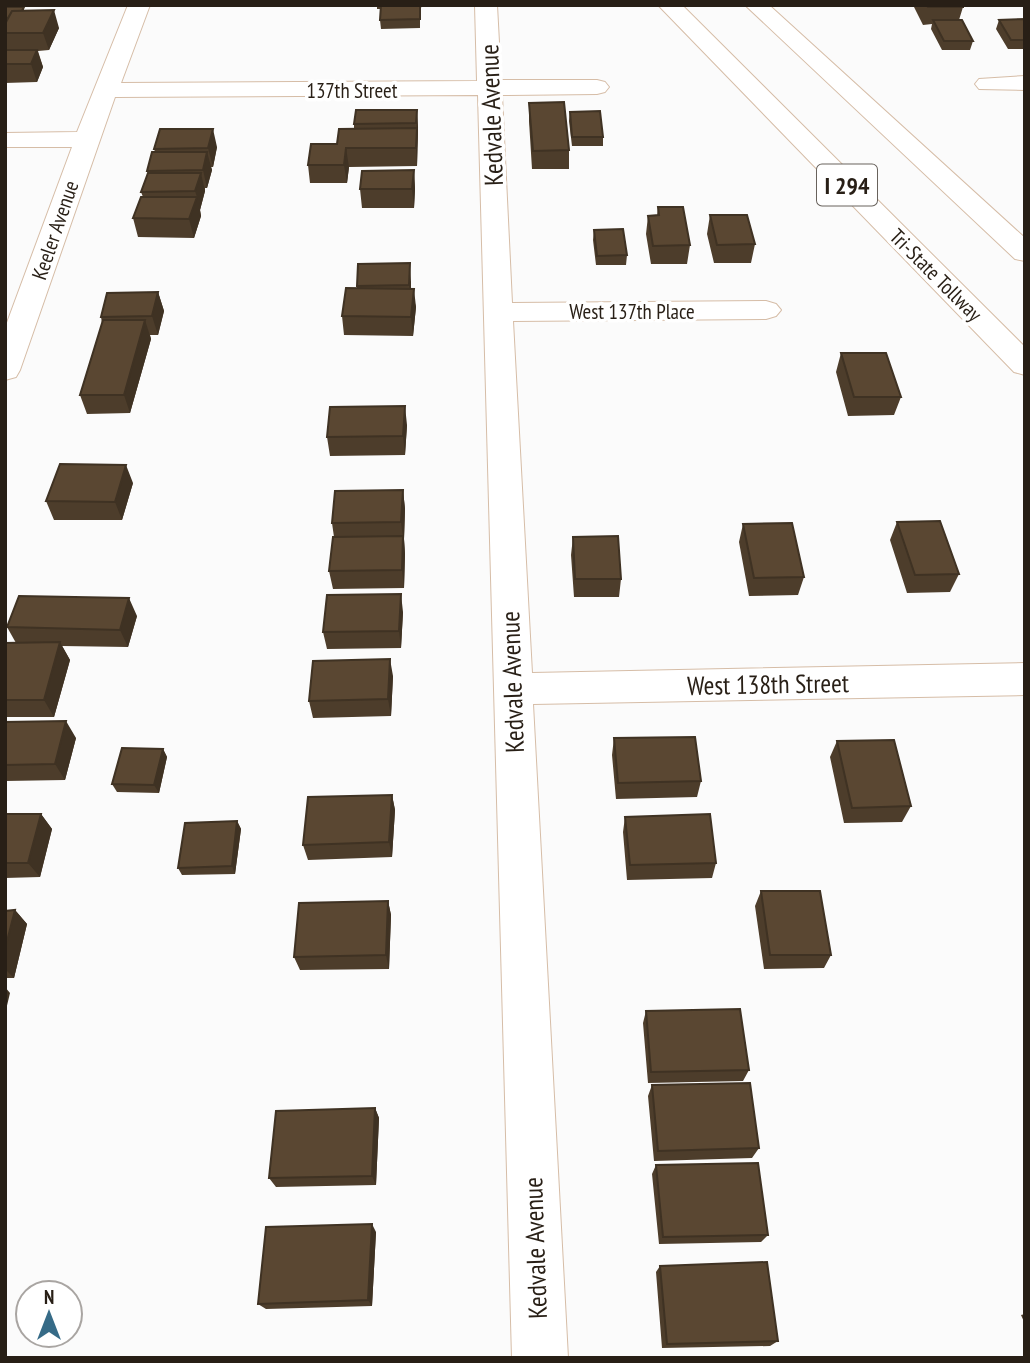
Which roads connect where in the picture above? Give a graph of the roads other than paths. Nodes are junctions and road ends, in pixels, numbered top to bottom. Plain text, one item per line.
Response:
1 (139, 5) edge
2 (486, 5) edge
3 (669, 5) edge
4 (756, 5) edge
5 (1025, 83) edge
6 (987, 84) dead end
7 (597, 87) dead end
8 (107, 90) junction
9 (491, 90) junction
10 (87, 139) junction
11 (5, 140) edge
12 (1025, 253) edge
13 (766, 310) dead end
14 (498, 312) junction
15 (1025, 365) edge
16 (5, 370) edge
17 (1025, 679) edge
18 (512, 689) junction
19 (540, 1358) edge

1 - 8 main road, Keeler Avenue
2 - 9 main road, Kedvale Avenue
3 - 15 main road, Tri-State Tollway / I 294
4 - 12 main road, I 294
5 - 6 main road
7 - 9 main road, 137th Street
8 - 9 main road, 137th Street
8 - 10 main road, Keeler Avenue
9 - 14 main road, Kedvale Avenue
10 - 11 main road
10 - 16 main road, Keeler Avenue
13 - 14 main road, West 137th Place
14 - 18 main road, Kedvale Avenue
17 - 18 main road, West 138th Street
18 - 19 main road, Kedvale Avenue

